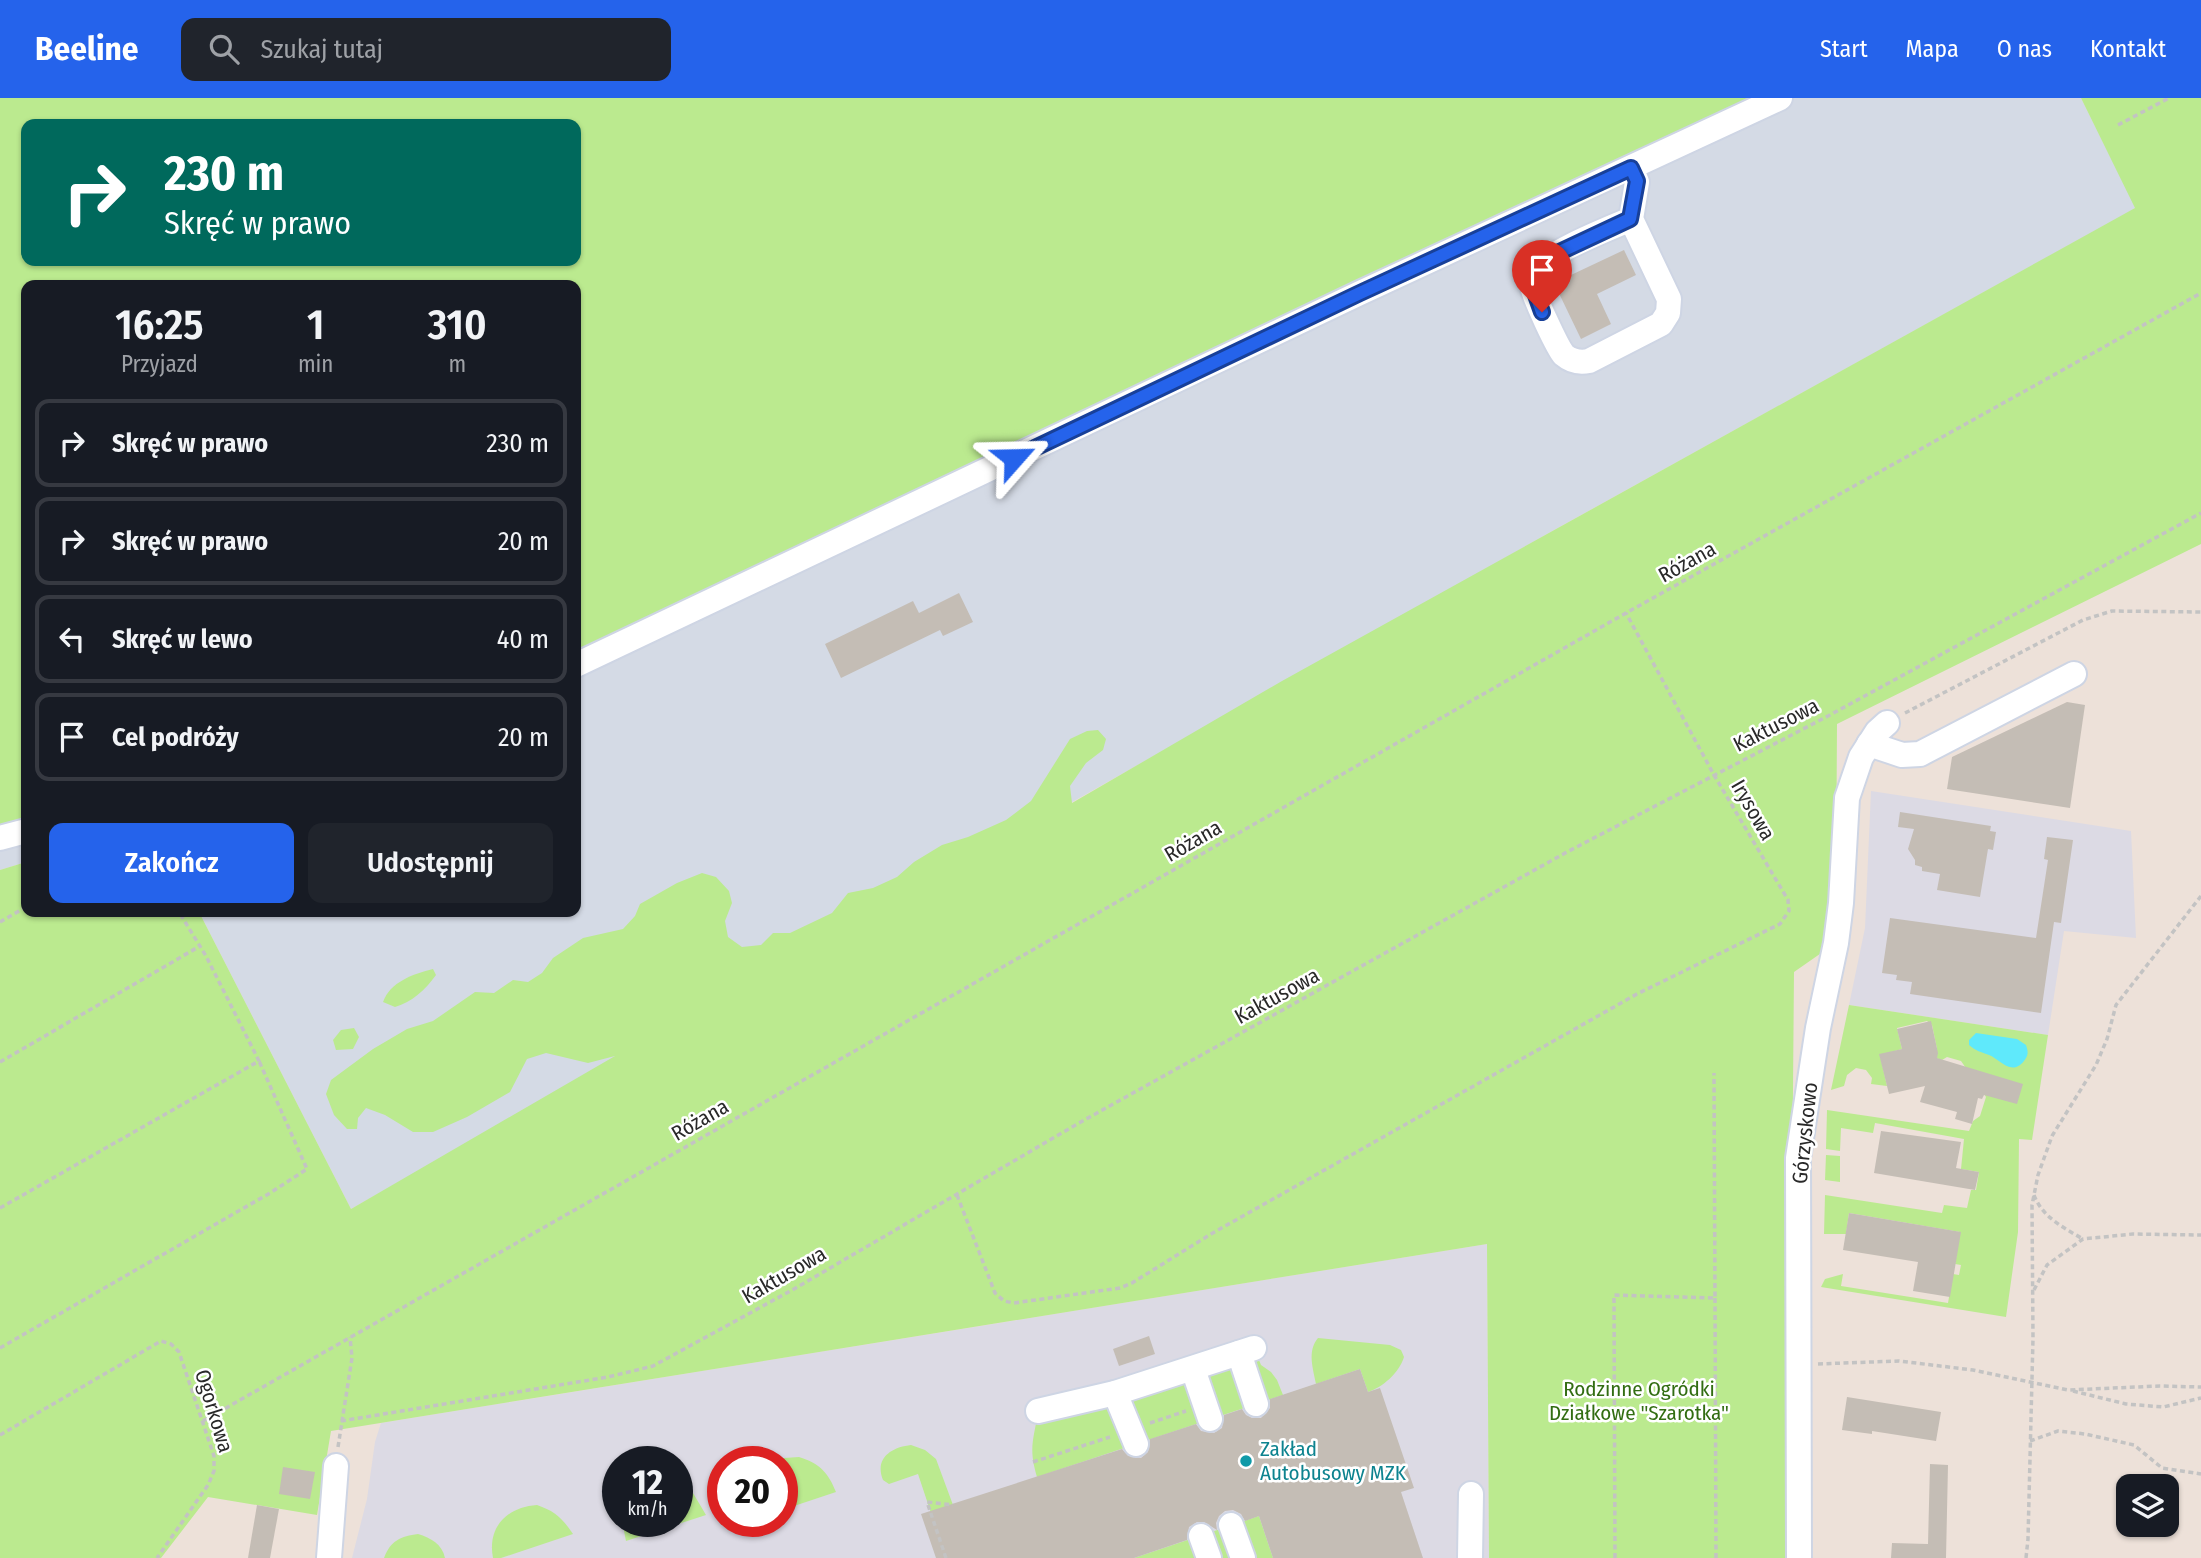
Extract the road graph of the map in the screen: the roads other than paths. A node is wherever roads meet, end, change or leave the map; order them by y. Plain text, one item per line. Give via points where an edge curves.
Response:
1 (1780, 98) edge
2 (1631, 168) junction
3 (1630, 219) junction
4 (581, 663) edge
5 (2074, 674) dead end
6 (1887, 723) road end
7 (1869, 744) junction
8 (21, 832) edge
9 (0, 838) edge
10 (1193, 1368) junction
11 (1115, 1393) junction
12 (1256, 1404) dead end
13 (1038, 1411) dead end
14 (1208, 1412) road end
15 (1134, 1437) road end
16 (336, 1466) dead end
17 (1471, 1494) dead end
18 (1231, 1525) dead end
19 (329, 1558) edge
20 (1243, 1558) edge
21 (1470, 1558) edge
22 (1799, 1558) edge

1 - 2 street
2 - 3 street via 1637,181
2 - 4 street
3 - 3 street via 1669,299 1668,313 1661,324 1581,363 1561,352 1533,291 1536,270 1547,258
5 - 7 street via 1920,754 1902,755
6 - 7 street, Górzyskowo
7 - 22 street, Górzyskowo via 1847,798 1836,943 1798,1158
8 - 9 street
10 - 11 street
10 - 12 street via 1246,1351
10 - 14 street
11 - 13 street
11 - 15 street
16 - 19 street
17 - 21 street
18 - 20 street

